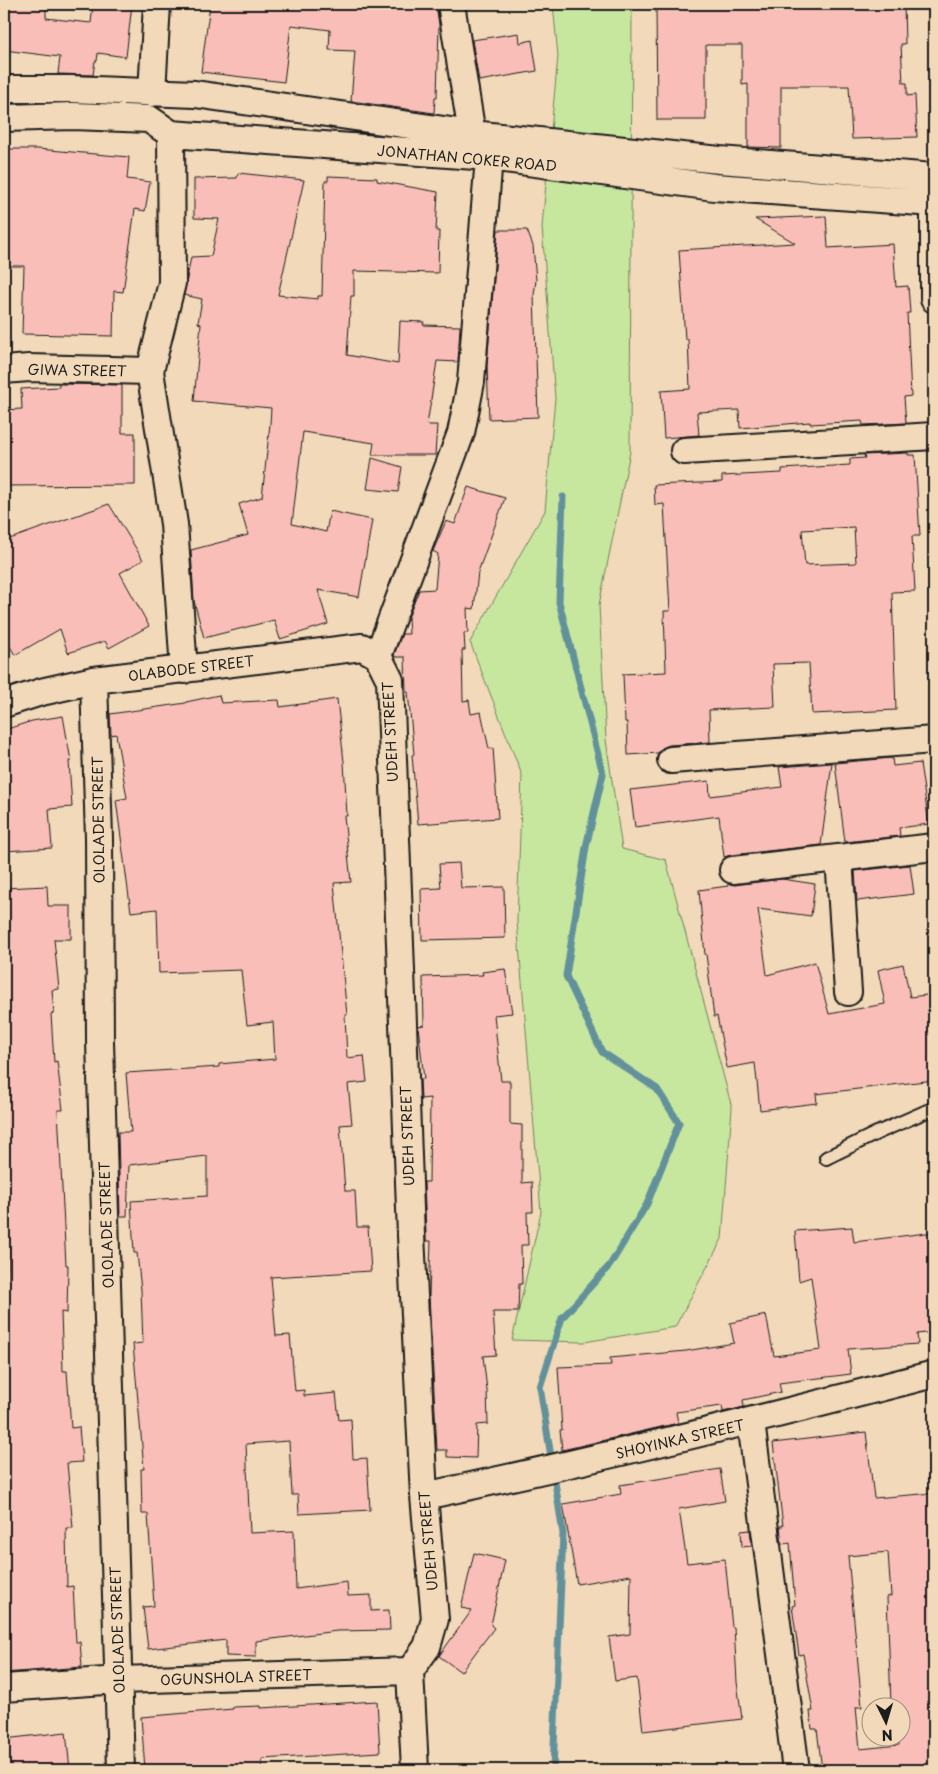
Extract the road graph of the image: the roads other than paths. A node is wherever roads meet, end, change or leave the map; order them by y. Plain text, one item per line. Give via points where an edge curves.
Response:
1 (157, 4) edge
2 (451, 4) edge
3 (4, 89) edge
4 (152, 93) junction
5 (4, 118) edge
6 (171, 134) junction
7 (472, 134) junction
8 (490, 157) junction
9 (934, 177) edge
10 (934, 203) edge
11 (934, 299) edge
12 (4, 370) edge
13 (150, 371) junction
14 (934, 436) edge
15 (684, 451) dead end
16 (378, 656) junction
17 (184, 670) junction
18 (94, 680) junction
19 (4, 704) edge
20 (934, 740) edge
21 (671, 760) dead end
22 (934, 848) edge
23 (839, 858) junction
24 (734, 870) dead end
25 (848, 992) dead end
26 (934, 1108) edge
27 (826, 1158) dead end
28 (934, 1374) edge
29 (751, 1422) junction
30 (424, 1496) junction
31 (410, 1671) junction
32 (119, 1680) junction
33 (4, 1688) edge
34 (121, 1770) edge
35 (415, 1770) edge
36 (796, 1770) edge

1 - 4 street
2 - 7 street
3 - 4 street, JONATHAN COKER ROAD
4 - 7 street, JONATHAN COKER ROAD via 195,94
5 - 6 street via 149,118
6 - 8 street, JONATHAN COKER ROAD
6 - 13 street via 172,283
7 - 9 street, JONATHAN COKER ROAD via 720,160
8 - 10 street, JONATHAN COKER ROAD via 714,187
8 - 16 street via 471,382 461,433
10 - 11 street
12 - 13 street, GIWA STREET
13 - 17 street via 174,524
14 - 15 street
16 - 17 street, OLABODE STREET via 362,647
16 - 30 street, UDEH STREET via 390,680 410,1235
17 - 18 street, OLABODE STREET
18 - 19 street, OLABODE STREET
18 - 32 street, OLOLADE STREET via 100,1041
20 - 21 street
22 - 23 street
23 - 24 street
23 - 25 street
26 - 27 lane
28 - 29 street, SHOYINKA STREET
29 - 30 street, SHOYINKA STREET
29 - 36 street
30 - 31 street, UDEH STREET via 435,1619 427,1647
31 - 32 street, OGUNSHOLA STREET
31 - 35 street
32 - 33 street, OGUNSHOLA STREET
32 - 34 street, OLOLADE STREET

